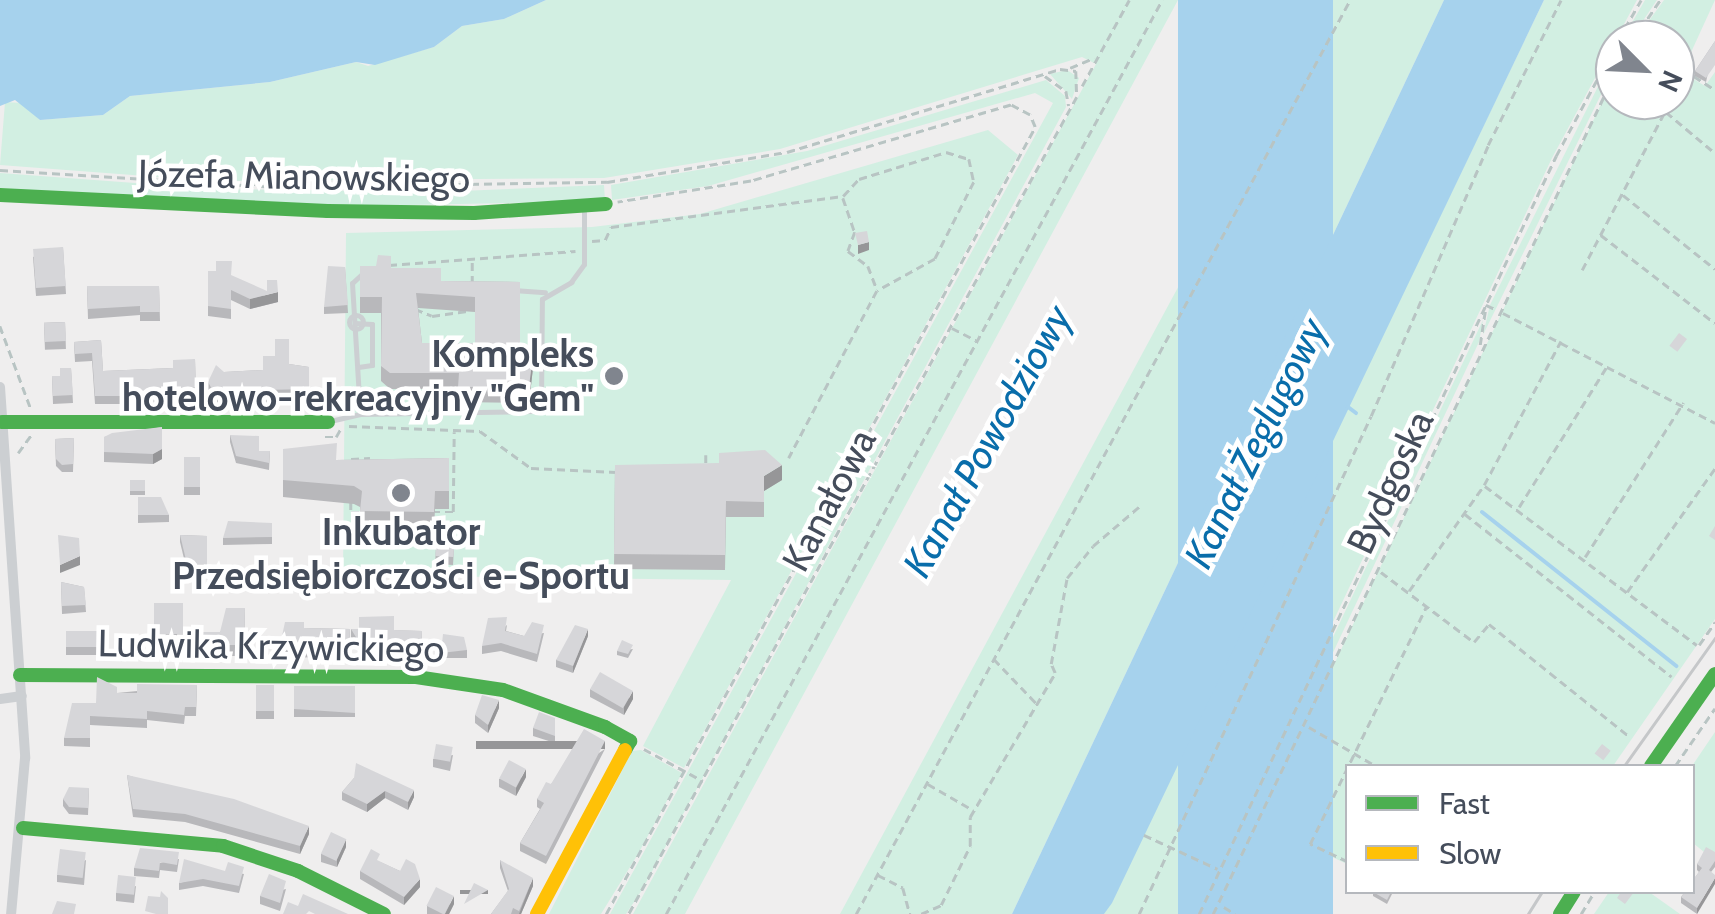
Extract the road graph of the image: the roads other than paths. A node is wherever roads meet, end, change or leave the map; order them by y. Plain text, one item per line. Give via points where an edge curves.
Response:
1 (0, 195) edge
2 (606, 204) road end
3 (584, 208) junction
4 (372, 272) edge
5 (498, 290) edge
6 (545, 292) junction
7 (354, 313) junction
8 (358, 323) junction
9 (356, 332) junction
10 (358, 366) junction
11 (0, 387) edge
12 (360, 414) junction
13 (2, 422) edge
14 (328, 422) joint
15 (2, 482) edge
16 (1715, 674) edge
17 (20, 675) junction
18 (1709, 695) edge
19 (22, 696) junction
20 (0, 700) edge
21 (1653, 764) edge
22 (23, 828) junction
23 (11, 914) edge
24 (384, 914) edge
25 (537, 914) edge

1 - 3 street, Józefa Mianowskiego via 174,208
2 - 3 street, Józefa Mianowskiego
3 - 6 lane via 586,246 571,282
4 - 7 lane via 355,276
5 - 6 lane
6 - 12 lane via 538,408 500,415
7 - 8 lane
7 - 9 lane
8 - 9 lane
8 - 10 lane via 372,324 372,364
9 - 10 lane
10 - 12 lane
11 - 13 street
12 - 14 lane
13 - 14 street
13 - 15 street
15 - 17 street
16 - 18 street
17 - 19 street
17 - 25 street, Ludwika Krzywickiego via 451,680 569,711 630,740
18 - 21 street
19 - 20 street
19 - 22 street
22 - 23 street
22 - 24 street via 223,846 298,871

